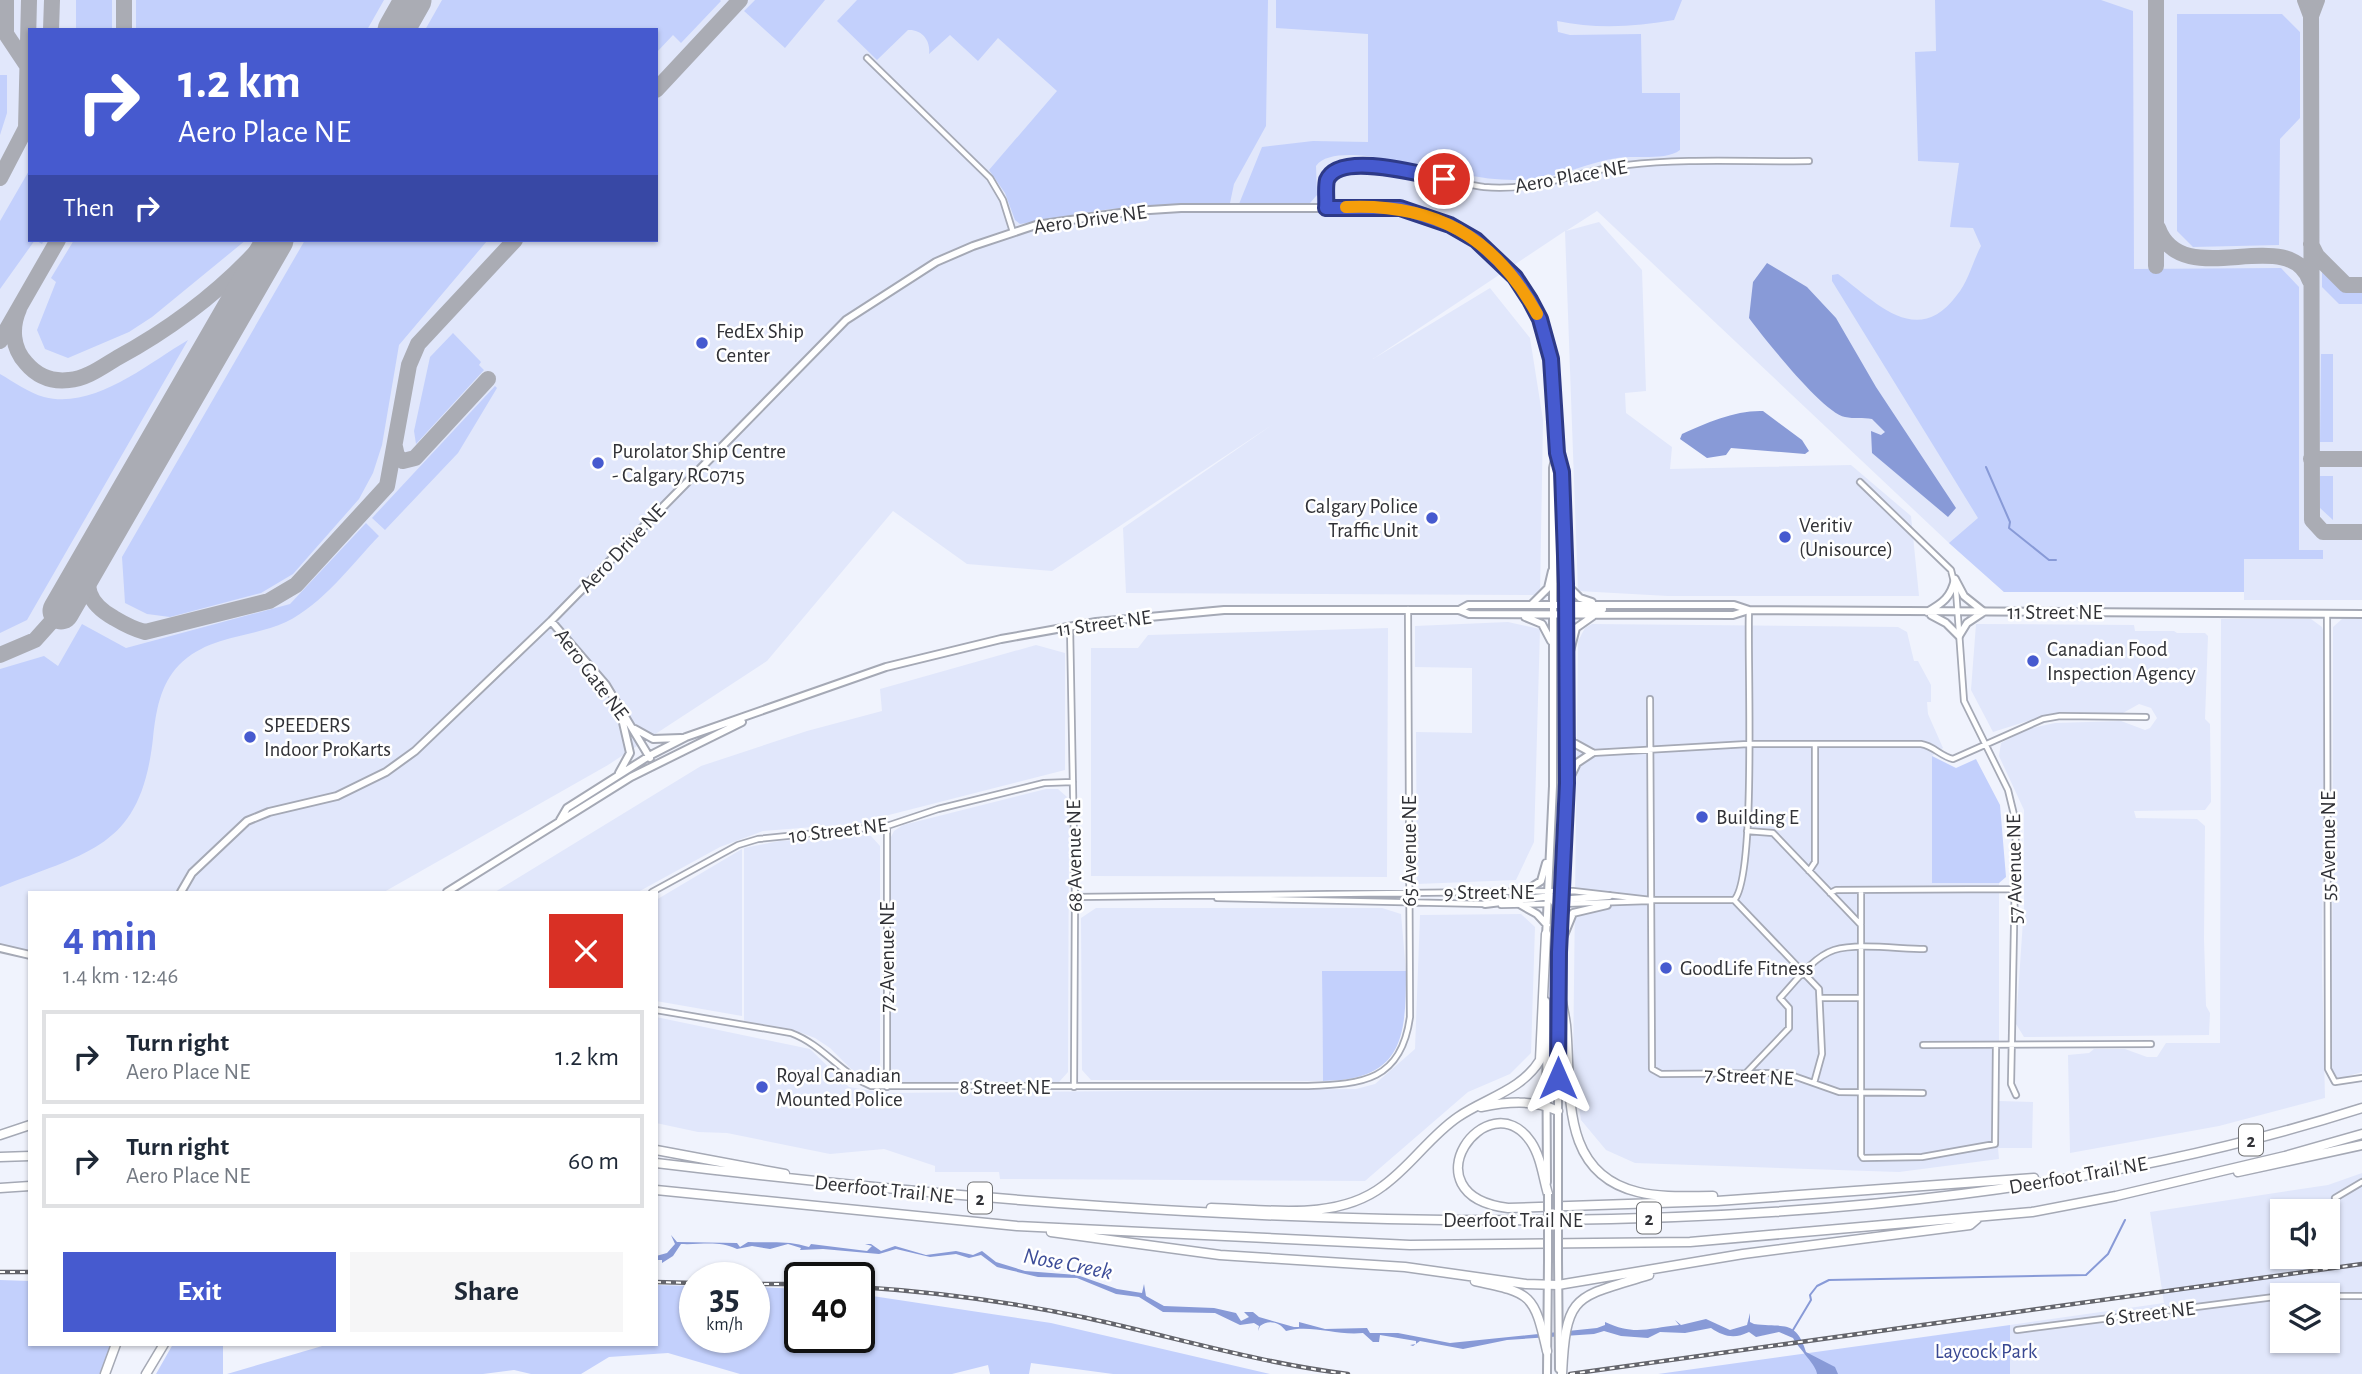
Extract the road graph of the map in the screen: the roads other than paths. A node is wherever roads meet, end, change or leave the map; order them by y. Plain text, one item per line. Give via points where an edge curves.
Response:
1 (867, 58) dead end
2 (1809, 161) dead end
3 (1326, 208) junction
4 (1013, 232) junction
5 (1557, 453) junction
6 (1860, 482) dead end
7 (1555, 557) junction
8 (1955, 579) junction
9 (1566, 584) junction
10 (1532, 604) junction
11 (1554, 605) junction
12 (1604, 605) junction
13 (1661, 605) junction
14 (1408, 609) junction
15 (1459, 610) junction
16 (1566, 610) junction
17 (1749, 610) junction
18 (1957, 612) junction
19 (1984, 612) junction
20 (1926, 613) junction
21 (1513, 614) junction
22 (2327, 614) junction
23 (2362, 614) edge
24 (1554, 615) junction
25 (1595, 615) junction
26 (551, 621) junction
27 (1070, 626) junction
28 (1959, 636) junction
29 (1553, 645) junction
30 (1566, 670) junction
31 (1650, 699) dead end
32 (615, 700) junction
33 (761, 712) junction
34 (2146, 718) dead end
35 (631, 725) junction
36 (1566, 729) junction
37 (686, 737) junction
38 (1748, 744) junction
39 (1815, 744) junction
40 (1985, 745) junction
41 (1651, 751) junction
42 (1592, 753) junction
43 (649, 756) junction
44 (653, 765) junction
45 (617, 776) junction
46 (1073, 782) junction
47 (1567, 783) junction
48 (1552, 806) junction
49 (560, 820) junction
50 (887, 826) junction
51 (1748, 831) junction
52 (1809, 871) junction
53 (2016, 889) junction
54 (1861, 890) junction
55 (182, 891) edge
56 (449, 891) edge
57 (654, 891) edge
58 (1562, 891) junction
59 (1524, 892) junction
60 (1409, 893) junction
61 (1830, 893) junction
62 (1199, 896) junction
63 (1609, 896) junction
64 (1075, 897) junction
65 (1553, 900) junction
66 (1651, 900) junction
67 (1734, 901) junction
68 (1409, 904) junction
69 (1485, 904) junction
70 (1521, 905) junction
71 (1607, 905) junction
72 (1861, 925) junction
73 (1546, 930) junction
74 (0, 948) edge
75 (1861, 948) junction
76 (1924, 949) dead end
77 (1559, 952) junction
78 (28, 955) edge
79 (1804, 972) junction
80 (1558, 983) junction
81 (1821, 998) junction
82 (1861, 998) junction
83 (658, 1010) edge
84 (2011, 1044) junction
85 (2151, 1044) dead end
86 (1923, 1045) dead end
87 (1996, 1045) junction
88 (1746, 1073) junction
89 (1558, 1078) junction
90 (2362, 1078) edge
91 (1372, 1079) joint
92 (1814, 1083) junction
93 (887, 1087) junction
94 (1074, 1087) junction
95 (1861, 1093) junction
96 (1923, 1093) dead end
97 (2016, 1095) dead end
98 (1547, 1105) junction
99 (1474, 1108) junction
100 (2362, 1108) edge
101 (1558, 1111) junction
102 (28, 1126) edge
103 (2362, 1133) edge
104 (0, 1135) edge
105 (2362, 1145) edge
106 (658, 1150) edge
107 (28, 1156) edge
108 (0, 1157) edge
109 (658, 1163) edge
110 (2138, 1165) junction
111 (804, 1180) junction
112 (2362, 1182) edge
113 (28, 1186) edge
114 (2152, 1187) junction
115 (0, 1188) edge
116 (658, 1191) edge
117 (1548, 1194) junction
118 (1800, 1196) junction
119 (2335, 1198) dead end
120 (1156, 1210) junction
121 (1979, 1218) junction
122 (1017, 1226) junction
123 (1679, 1266) junction
124 (1442, 1271) junction
125 (1548, 1285) junction
126 (1558, 1285) junction
127 (2340, 1296) edge
128 (2362, 1296) edge
129 (2270, 1298) edge
130 (2017, 1330) dead end
131 (115, 1346) edge
132 (163, 1346) edge
133 (1547, 1355) junction
134 (1561, 1373) edge
135 (105, 1374) edge
136 (146, 1374) edge
137 (1547, 1374) edge

1 - 4 street via 990,178
2 - 3 street, Aero Place NE via 1627,165 1549,184 1512,187 1346,166 1326,182
3 - 4 street, Aero Drive NE via 1135,211 1061,220
3 - 5 street, Aero Drive NE via 1400,208 1450,225 1495,256 1515,277 1540,319 1551,359
4 - 26 street, Aero Drive NE via 936,262 846,320
5 - 7 street via 1553,468
5 - 9 street via 1562,472
6 - 8 street
7 - 10 street via 1548,588
7 - 11 street
8 - 18 street, 57 Avenue NE
8 - 19 street via 1964,596
8 - 20 street via 1945,600
9 - 12 street via 1580,598
9 - 16 street
10 - 11 street, 11 Street NE
10 - 15 street, 11 Street NE via 1468,605
11 - 16 street, 11 Street NE
11 - 24 street
12 - 13 street, 11 Street NE
12 - 16 street, 11 Street NE
13 - 16 street
13 - 17 street, 11 Street NE via 1734,605
14 - 15 street, 11 Street NE
14 - 27 street, 11 Street NE via 1224,610
14 - 60 street, 65 Avenue NE
15 - 21 street, 11 Street NE
16 - 24 street
16 - 25 street, 11 Street NE
16 - 30 street
17 - 20 street, 11 Street NE
17 - 25 street, 11 Street NE via 1733,615
17 - 38 street
18 - 19 street, 11 Street NE
18 - 20 street, 11 Street NE
18 - 28 street, 57 Avenue NE
19 - 22 street, 11 Street NE
19 - 28 street via 1967,623
20 - 28 street via 1946,622
21 - 24 street, 11 Street NE
21 - 29 street via 1542,624
22 - 23 street, 11 Street NE
22 - 90 street, 55 Avenue NE via 2330,1078 2334,1082
24 - 29 street
25 - 30 street via 1583,620 1574,632
26 - 32 street, Aero Gate NE
26 - 55 street, Aero Drive NE via 415,751 386,772 337,796 247,821 192,873
27 - 33 street, 11 Street NE via 886,667
27 - 46 street, 68 Avenue NE
28 - 40 street, 57 Avenue NE via 1961,688
29 - 48 street
30 - 36 street
31 - 41 street
32 - 35 street, Aero Gate NE
32 - 45 street via 631,753
33 - 37 street, 11 Street NE
33 - 44 street, 11 Street NE
34 - 40 street via 2060,716
35 - 37 street via 653,739
35 - 43 street, Aero Gate NE
36 - 42 street via 1572,742
36 - 47 street
37 - 43 street, 11 Street NE
38 - 39 street
38 - 41 street
38 - 51 street
39 - 40 street via 1921,744 1954,759
39 - 52 street via 1815,862
40 - 53 street, 57 Avenue NE via 2013,804
41 - 42 street
41 - 66 street
42 - 47 street via 1577,763
43 - 44 street, Aero Gate NE
43 - 45 street, 11 Street NE
44 - 49 street, 11 Street NE
45 - 49 street, 11 Street NE via 567,808
46 - 50 street, 10 Street NE via 1044,783
46 - 64 street, 68 Avenue NE
47 - 58 street
48 - 59 street via 1544,874 1536,886
48 - 65 street
49 - 56 street, 11 Street NE
50 - 57 street, 10 Street NE via 748,842
50 - 93 street, 72 Avenue NE
51 - 52 street via 1773,833
51 - 67 street via 1742,883
52 - 61 street
53 - 54 street
53 - 84 street, 57 Avenue NE
54 - 61 street
54 - 72 street
58 - 63 street, 9 Street NE
58 - 65 street
58 - 65 street, 9 Street NE
59 - 60 street, 9 Street NE
59 - 65 street, 9 Street NE
60 - 62 street, 9 Street NE
60 - 68 street, 65 Avenue NE
61 - 72 street
62 - 64 street, 9 Street NE
62 - 68 street, 9 Street NE
63 - 65 street
63 - 66 street, 9 Street NE
64 - 94 street, 68 Avenue NE
65 - 69 street
65 - 70 street, 9 Street NE
65 - 71 street, 9 Street NE
65 - 73 street
65 - 77 street
65 - 89 street
66 - 67 street, 9 Street NE
66 - 71 street, 9 Street NE
66 - 88 street, 7 Street NE via 1651,1069 1657,1073
67 - 79 street
68 - 69 street, 9 Street NE
68 - 91 street, 65 Avenue NE via 1408,1031 1402,1051
69 - 70 street, 9 Street NE
70 - 73 street via 1538,914
71 - 77 street via 1573,913
72 - 75 street
73 - 98 street
73 - 99 highway via 1540,1060 1515,1087
74 - 78 street
75 - 76 street
75 - 79 street via 1833,951
75 - 82 street
77 - 80 street
79 - 81 street
79 - 88 street via 1780,998 1789,1008 1789,1028
80 - 89 street
80 - 118 highway via 1574,1126 1596,1169 1621,1187 1651,1195
81 - 82 street
81 - 92 street via 1822,1054
82 - 95 street
83 - 93 street, 8 Street NE via 791,1033 810,1040 862,1082
84 - 85 street
84 - 87 street
84 - 97 street, 57 Avenue NE via 2011,1084
86 - 87 street
87 - 95 street via 1992,1147 1922,1157 1863,1158
88 - 92 street, 7 Street NE via 1792,1074
89 - 101 street
91 - 94 street, 8 Street NE via 1308,1086
92 - 95 street, 7 Street NE via 1839,1092
93 - 94 street, 8 Street NE
95 - 96 street, 7 Street NE
98 - 99 highway via 1504,1102
98 - 101 highway
98 - 117 street
99 - 120 highway via 1448,1124 1384,1186 1356,1202 1318,1210
100 - 110 highway, Deerfoot Trail NE / 2 via 2262,1138
101 - 126 street, bridge
102 - 104 highway
103 - 114 highway, Deerfoot Trail NE / 2
105 - 114 highway via 2287,1164
106 - 111 highway
107 - 108 highway
109 - 111 highway, Deerfoot Trail NE / 2
110 - 118 highway
110 - 120 highway, Deerfoot Trail NE / 2 via 1980,1192 1741,1214 1466,1221 1337,1220
111 - 120 highway, Deerfoot Trail NE / 2
112 - 119 street
113 - 115 highway
114 - 121 highway, Deerfoot Trail NE / 2
116 - 122 highway, Deerfoot Trail NE / 2
117 - 118 highway via 1536,1151 1518,1130 1487,1126 1465,1143 1458,1165 1464,1186 1478,1200 1502,1207
117 - 125 street, bridge
121 - 122 highway, Deerfoot Trail NE / 2 via 1730,1240 1410,1245
121 - 123 highway via 1970,1225
122 - 124 highway via 1220,1255
123 - 126 highway
123 - 134 highway via 1589,1293 1578,1301 1564,1330
124 - 125 highway
124 - 133 highway via 1514,1289 1527,1297 1538,1313
125 - 126 highway
125 - 133 street
126 - 134 street
127 - 128 street
129 - 130 street, 6 Street NE
131 - 135 highway
132 - 136 highway
133 - 137 street

